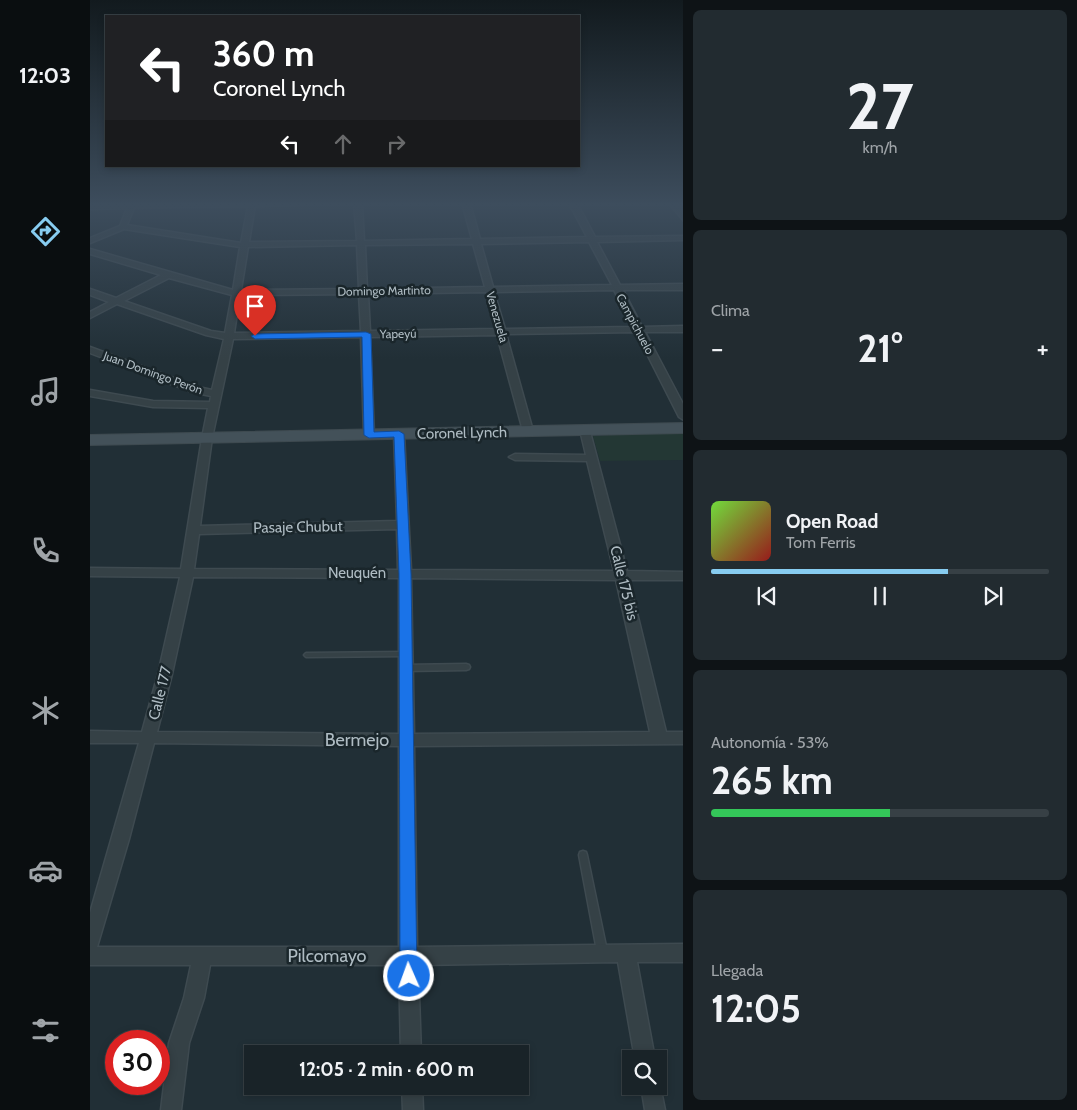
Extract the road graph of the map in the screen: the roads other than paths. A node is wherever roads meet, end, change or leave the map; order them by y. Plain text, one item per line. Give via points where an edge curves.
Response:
1 (103, 255) edge
2 (241, 255) edge
3 (360, 255) edge
4 (479, 255) edge
5 (599, 255) edge
6 (168, 274) junction
7 (683, 287) edge
8 (616, 288) junction
9 (489, 290) junction
10 (90, 292) edge
11 (362, 292) junction
12 (235, 293) junction
13 (117, 301) junction
14 (90, 315) edge
15 (683, 329) edge
16 (638, 330) junction
17 (502, 332) junction
18 (366, 334) junction
19 (228, 336) junction
20 (92, 352) edge
21 (90, 393) edge
22 (217, 394) junction
23 (213, 405) junction
24 (683, 417) edge
25 (683, 428) edge
26 (584, 430) junction
27 (528, 431) junction
28 (399, 434) junction
29 (369, 435) junction
30 (207, 438) junction
31 (90, 440) edge
32 (515, 457) dead end
33 (592, 458) junction
34 (402, 525) junction
35 (193, 530) junction
36 (90, 572) edge
37 (186, 574) junction
38 (405, 574) junction
39 (622, 576) junction
40 (683, 576) edge
41 (308, 655) dead end
42 (405, 661) junction
43 (466, 667) dead end
44 (90, 737) edge
45 (659, 738) junction
46 (683, 738) edge
47 (148, 739) junction
48 (406, 740) junction
49 (584, 855) dead end
50 (90, 943) edge
51 (683, 953) edge
52 (626, 954) junction
53 (602, 955) junction
54 (90, 956) edge
55 (202, 956) junction
56 (408, 956) junction
57 (411, 1045) edge
58 (643, 1050) edge
59 (412, 1095) edge
60 (652, 1095) edge
61 (171, 1110) edge
62 (413, 1110) edge
63 (655, 1110) edge

1 - 6 street, Domingo Martinto
2 - 12 street, Calle 177
3 - 11 street
4 - 9 street, Venezuela
5 - 8 street, Campichuelo
6 - 12 street, Domingo Martinto
6 - 13 street
7 - 8 street, Domingo Martinto
8 - 9 street, Domingo Martinto
8 - 16 street, Campichuelo
9 - 11 street, Domingo Martinto
9 - 17 street, Venezuela
10 - 13 street, Yapeyú
11 - 12 street, Domingo Martinto
11 - 18 street
12 - 19 street, Calle 177
13 - 14 street
13 - 19 street, Yapeyú via 209,333
15 - 16 street, Yapeyú
16 - 17 street, Yapeyú
16 - 24 street, Campichuelo
17 - 18 street, Yapeyú
17 - 27 street, Venezuela
18 - 19 street, Yapeyú
18 - 29 street
19 - 22 street, Calle 177
20 - 22 street, Juan Domingo Perón via 196,390
21 - 23 street via 153,404
22 - 23 street, Calle 177
23 - 30 street, Calle 177
25 - 26 main road, Coronel Lynch
26 - 27 main road, Coronel Lynch
26 - 33 street, Calle 175 bis
27 - 28 main road, Coronel Lynch
28 - 29 main road, Coronel Lynch
28 - 34 street
29 - 30 main road, Coronel Lynch
30 - 31 main road, Coronel Lynch
30 - 35 street, Calle 177
32 - 33 street
33 - 39 street, Calle 175 bis
34 - 35 street, Pasaje Chubut
34 - 38 street
35 - 37 street, Calle 177
36 - 37 street, Neuquén
37 - 38 street, Neuquén
37 - 47 street, Calle 177
38 - 39 street, Neuquén
38 - 42 street
39 - 40 street, Neuquén
39 - 45 street, Calle 175 bis
41 - 42 lane
42 - 43 lane
42 - 48 street
44 - 47 street, Bermejo
45 - 46 street, Bermejo
45 - 48 street, Bermejo
47 - 48 street, Bermejo
47 - 50 street, Calle 177
48 - 56 street
49 - 53 lane
51 - 52 street, Pilcomayo
52 - 53 street, Pilcomayo
52 - 58 street
53 - 56 street, Pilcomayo
54 - 55 street, Pilcomayo
55 - 56 street, Pilcomayo
55 - 61 street via 194,998 179,1043
56 - 57 street
59 - 62 street
60 - 63 street

